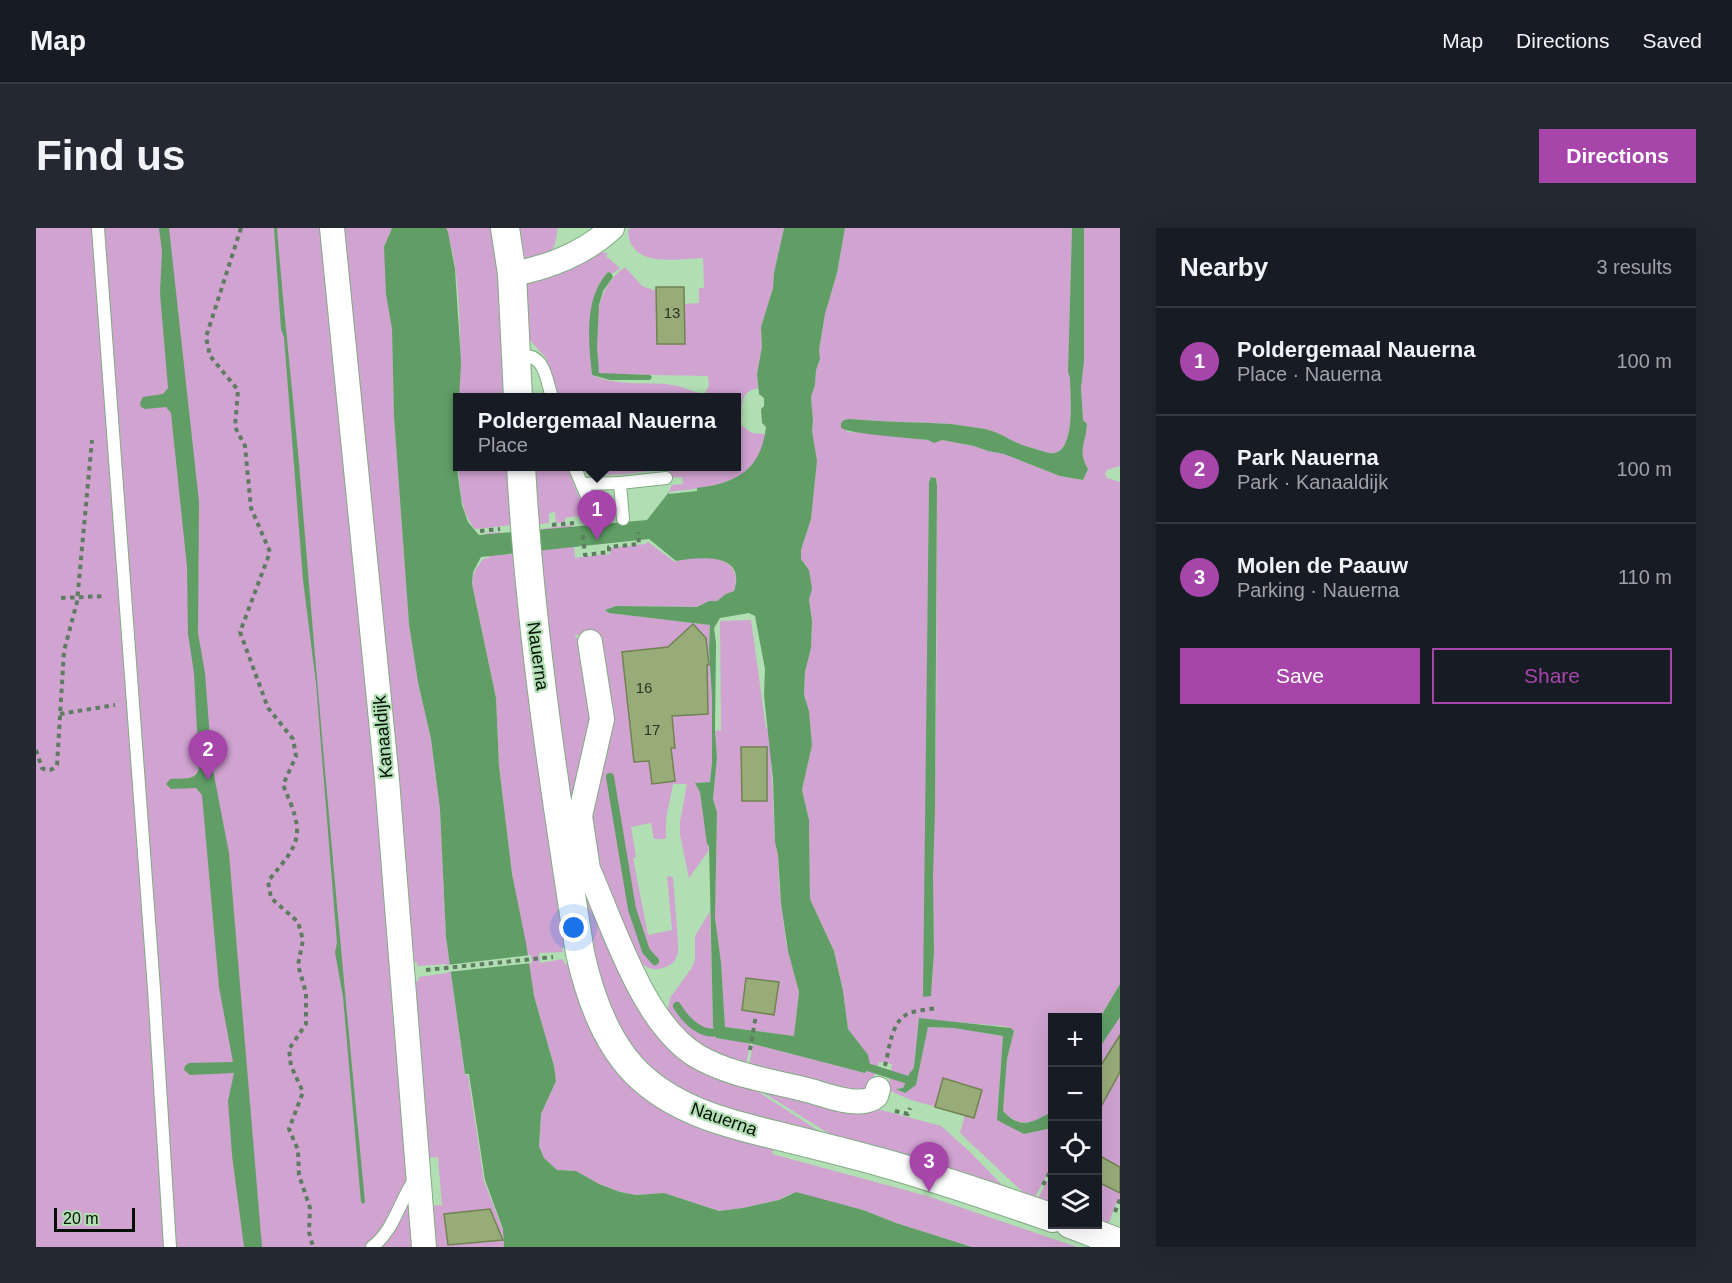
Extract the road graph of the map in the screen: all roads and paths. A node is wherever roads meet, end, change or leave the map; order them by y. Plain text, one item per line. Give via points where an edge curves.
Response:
1 (98, 228) edge
2 (241, 228) edge
3 (332, 228) edge
4 (505, 228) edge
5 (612, 228) edge
6 (512, 274) junction
7 (516, 355) junction
8 (518, 393) edge
9 (550, 393) edge
10 (92, 434) dead end
11 (521, 471) edge
12 (576, 471) edge
13 (666, 478) dead end
14 (620, 483) junction
15 (582, 484) junction
16 (623, 519) dead end
17 (594, 521) dead end
18 (565, 524) dead end
19 (554, 525) dead end
20 (501, 529) dead end
21 (480, 531) dead end
22 (583, 533) dead end
23 (639, 544) dead end
24 (109, 595) dead end
25 (61, 598) dead end
26 (78, 598) junction
27 (590, 642) dead end
28 (117, 705) dead end
29 (60, 714) junction
30 (36, 750) edge
31 (573, 843) junction
32 (562, 956) dead end
33 (419, 971) dead end
34 (938, 1008) dead end
35 (756, 1015) dead end
36 (751, 1043) dead end
37 (878, 1089) joint
38 (419, 1172) junction
39 (1048, 1216) edge
40 (1083, 1229) edge
41 (1120, 1243) edge
42 (170, 1247) edge
43 (313, 1247) edge
44 (372, 1247) edge
45 (424, 1247) edge

1 - 42 lane
2 - 43 path via 206,338 210,356 238,390 235,427 245,446 250,508 270,552 240,632 268,708 293,739 296,756 283,785 298,829 292,853 268,881 271,898 298,922 303,940 298,965 306,993 306,1024 289,1049 291,1066 303,1092 289,1129 298,1149
3 - 38 street, Kanaaldijk via 387,780
4 - 6 street
5 - 6 street via 579,252
6 - 7 street
7 - 8 street
7 - 9 lane via 529,354 537,359
10 - 26 path
11 - 31 street, Nauerna via 530,597
12 - 15 lane
13 - 14 lane
14 - 15 lane
14 - 16 lane
15 - 17 lane
18 - 19 path
20 - 21 path
22 - 23 path via 585,555 609,552 609,547
24 - 26 path
25 - 26 path
26 - 29 path via 64,651
27 - 31 street, Nauerna via 602,719
28 - 29 path
29 - 30 path via 54,769 42,768
31 - 37 street, Nauerna via 626,956 663,1025 680,1044 704,1060 734,1072 843,1100 866,1102 876,1096
31 - 39 street, Nauerna via 580,953 592,996 620,1053 658,1091 728,1123 915,1172
32 - 33 path
34 - 37 path via 912,1012 898,1021
35 - 36 path
38 - 44 lane via 385,1234
38 - 45 street, Kanaaldijk
40 - 41 street

